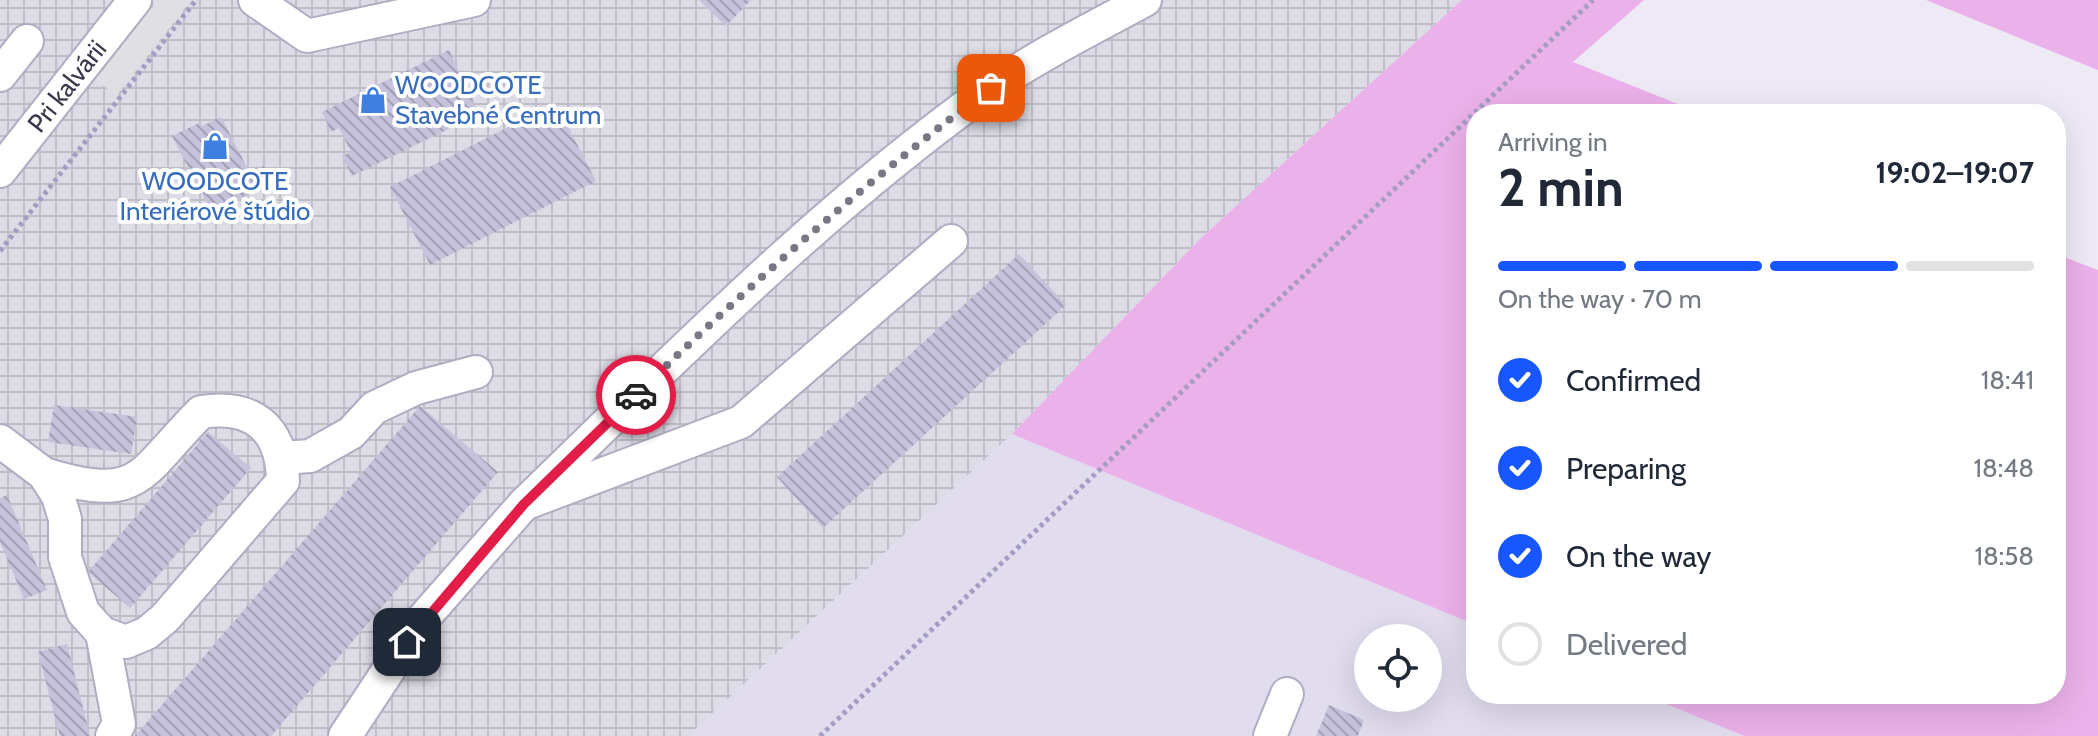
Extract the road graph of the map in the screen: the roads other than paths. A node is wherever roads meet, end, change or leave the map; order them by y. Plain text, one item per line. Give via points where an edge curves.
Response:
1 (135, 0) edge
2 (255, 0) edge
3 (474, 0) edge
4 (1145, 0) edge
5 (27, 41) dead end
6 (0, 75) edge
7 (0, 171) edge
8 (951, 241) dead end
9 (476, 372) dead end
10 (0, 441) edge
11 (282, 458) junction
12 (44, 474) junction
13 (524, 504) junction
14 (102, 633) junction
15 (1287, 694) dead end
16 (112, 736) edge
17 (345, 736) edge
18 (1270, 736) edge

1 - 7 street, Pri kalvárii
2 - 3 street via 307,36
4 - 13 street via 991,88 886,167 700,333
5 - 6 street
8 - 13 street via 741,422
9 - 11 street via 416,388 374,408 351,433 310,456
10 - 12 street
11 - 12 street via 271,432 249,415 224,409 201,412 153,467 129,485 80,485
11 - 14 street via 283,481 165,618 126,642
12 - 14 street via 65,519 65,557 83,612
13 - 17 street via 421,621
14 - 16 street via 119,724
15 - 18 street

